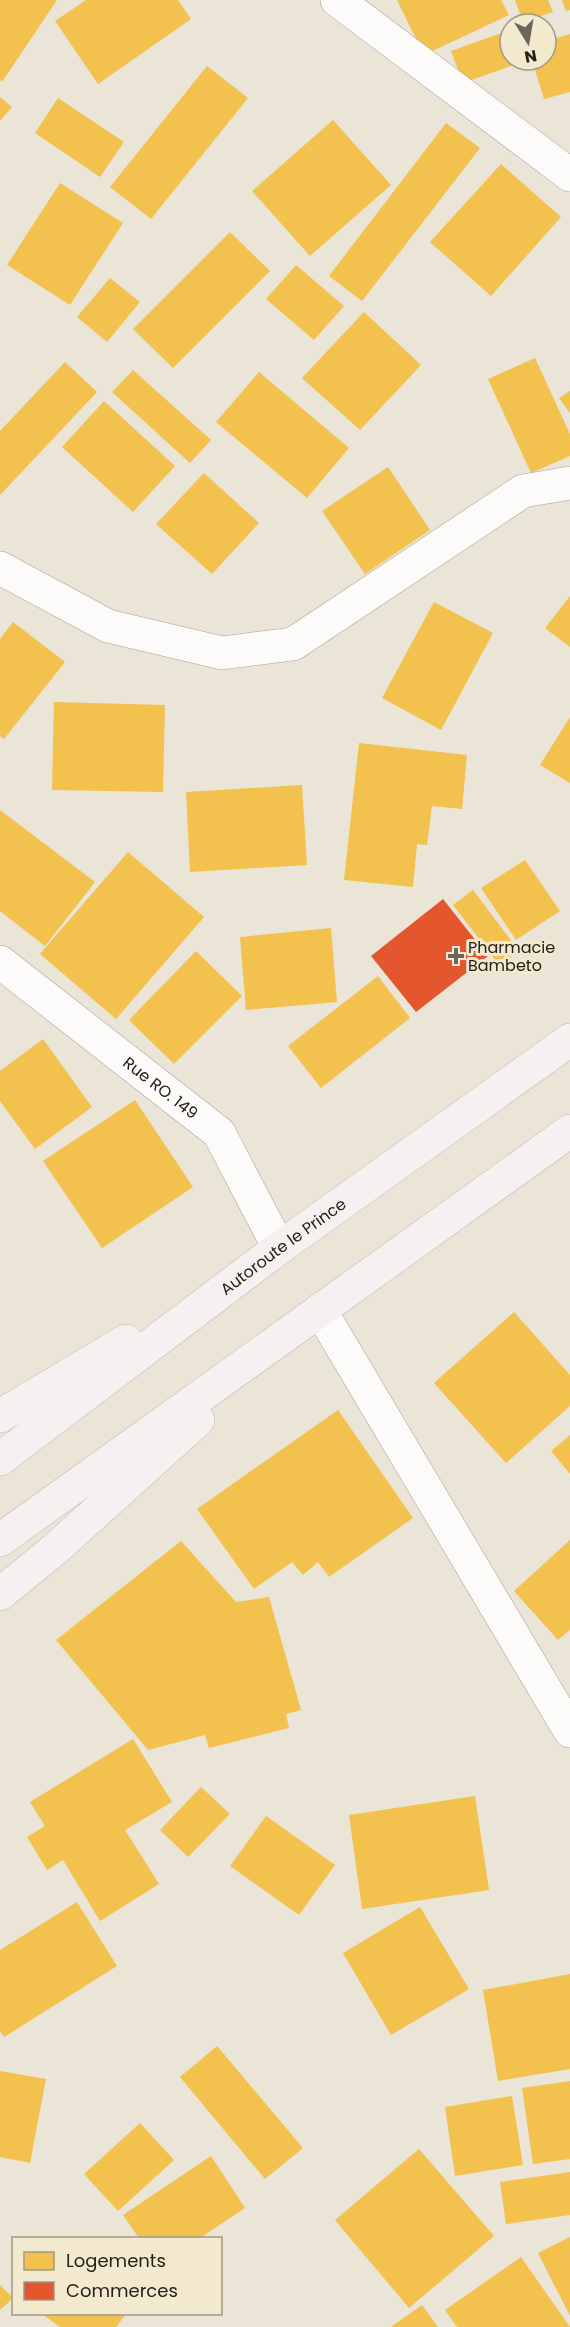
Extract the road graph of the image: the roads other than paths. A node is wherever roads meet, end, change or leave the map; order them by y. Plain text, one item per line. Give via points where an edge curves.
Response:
1 (337, 0) edge
2 (570, 175) edge
3 (570, 483) edge
4 (0, 568) edge
5 (0, 962) edge
6 (570, 1040) edge
7 (570, 1131) edge
8 (279, 1248) junction
9 (320, 1310) junction
10 (0, 1416) edge
11 (0, 1459) edge
12 (0, 1540) edge
13 (0, 1594) edge
14 (570, 1731) edge

1 - 2 street
3 - 4 street via 523,491 293,644 222,653 108,626
5 - 8 street, Rue RO. 149 via 219,1133
6 - 8 main road, Autoroute le Prince
7 - 9 main road
8 - 10 main road
8 - 11 main road, Autoroute le Prince
9 - 12 main road
9 - 13 main road via 54,1551
9 - 14 street

